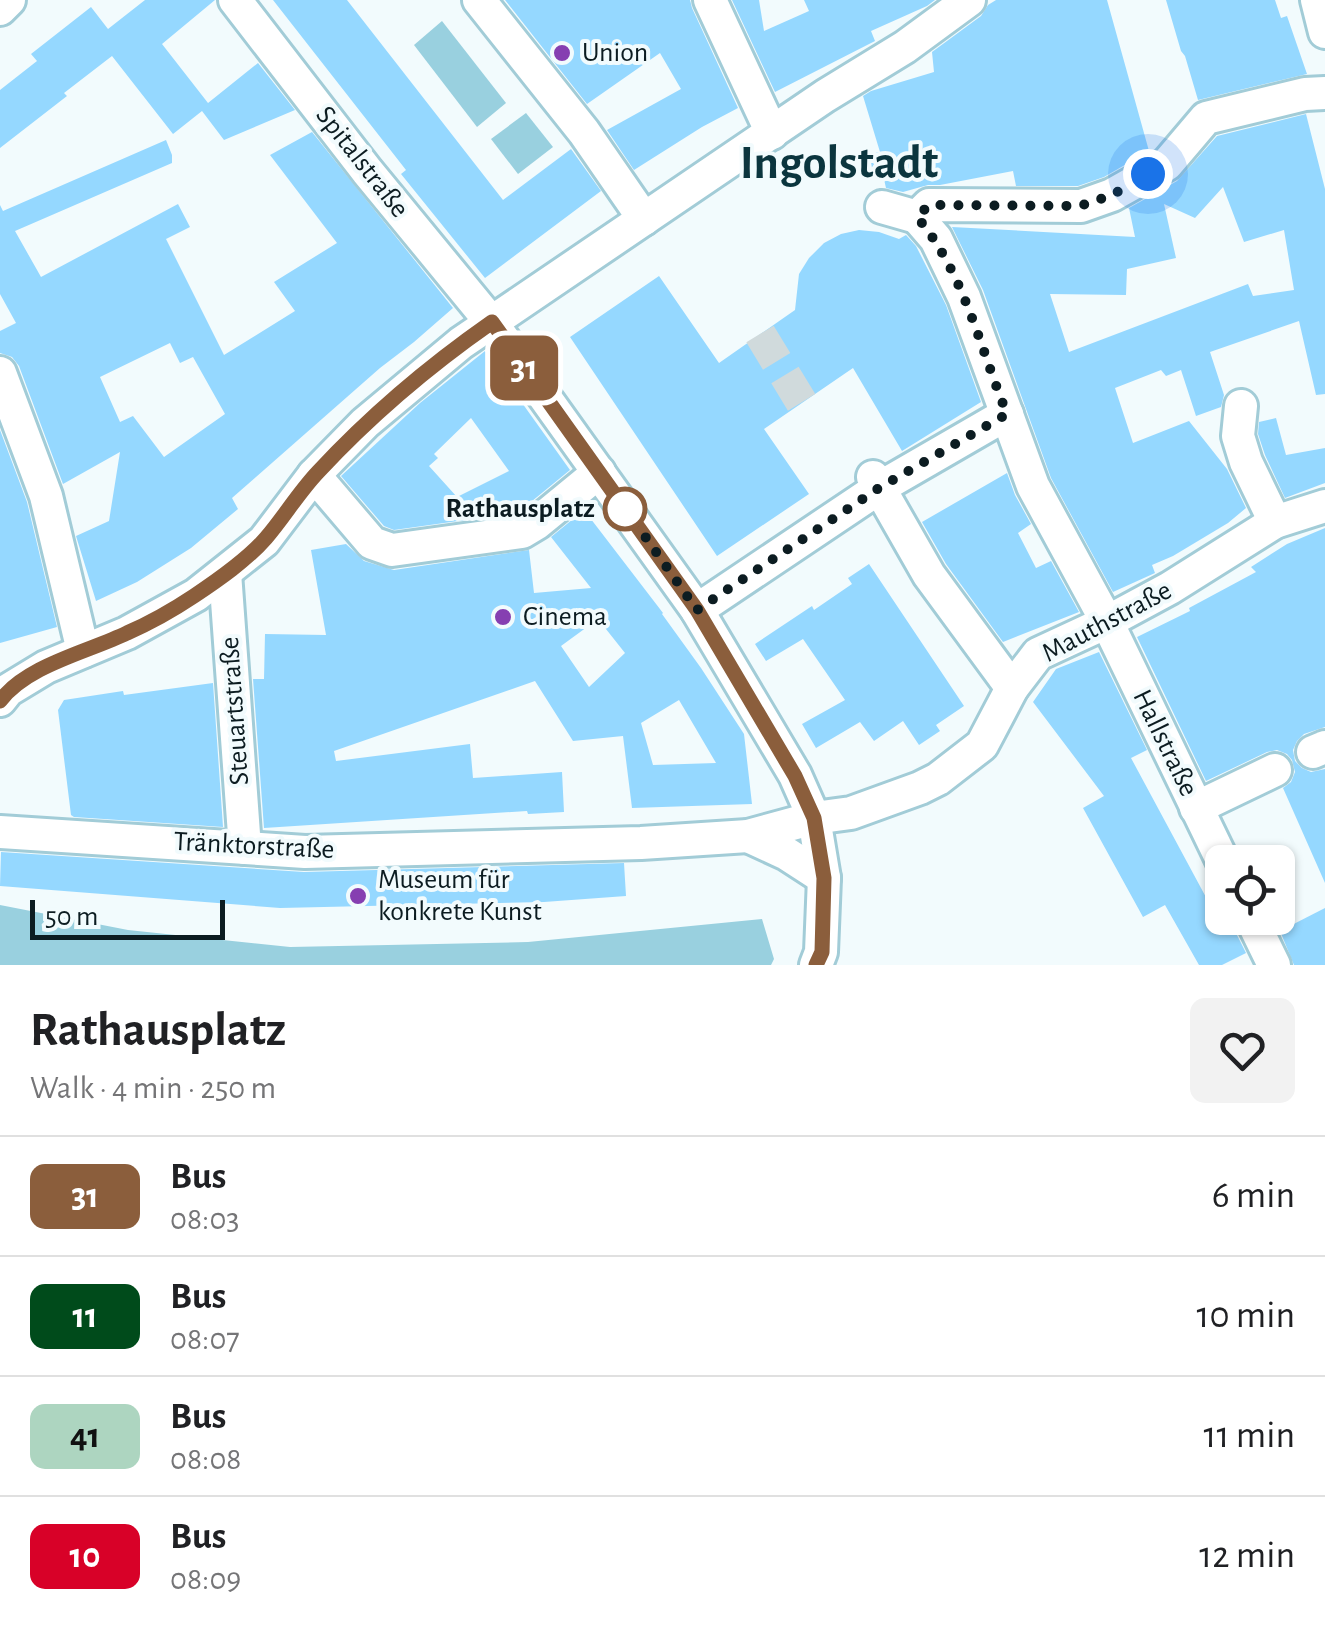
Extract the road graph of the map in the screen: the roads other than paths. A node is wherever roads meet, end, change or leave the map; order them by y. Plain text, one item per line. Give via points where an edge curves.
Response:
1 (9, 0) edge
2 (235, 0) edge
3 (479, 0) edge
4 (710, 0) edge
5 (969, 0) edge
6 (1317, 0) edge
7 (0, 8) edge
8 (1325, 32) edge
9 (1325, 93) edge
10 (772, 133) junction
11 (882, 207) dead end
12 (917, 217) junction
13 (644, 219) junction
14 (492, 322) junction
15 (0, 372) edge
16 (1241, 406) dead end
17 (1006, 410) junction
18 (599, 472) junction
19 (314, 476) junction
20 (879, 488) junction
21 (1325, 506) edge
22 (1275, 522) junction
23 (225, 573) junction
24 (697, 610) junction
25 (1111, 620) junction
26 (83, 651) junction
27 (1012, 688) junction
28 (3, 689) edge
29 (1276, 770) dead end
30 (1196, 808) junction
31 (814, 818) junction
32 (0, 832) edge
33 (748, 836) junction
34 (1215, 845) edge
35 (244, 848) junction
36 (824, 878) junction
37 (1259, 935) edge
38 (816, 965) edge
39 (1274, 965) edge

1 - 7 street
2 - 14 street, Spitalstraße
3 - 13 street
4 - 10 street
5 - 10 street
6 - 8 street
9 - 12 street via 1206,118 1167,164 1080,206 929,205
10 - 13 street
11 - 12 street
12 - 17 street, Hallstraße via 936,239 964,297
13 - 14 street
14 - 18 street, Spitalstraße
14 - 19 street via 365,423
15 - 26 street via 46,496
16 - 22 street via 1238,436
17 - 20 street
17 - 25 street, Hallstraße via 1033,486
18 - 19 street via 522,532 392,550 372,543
18 - 24 street, Spitalstraße
19 - 23 street via 264,541
20 - 24 street
20 - 27 street via 938,588
21 - 22 street, Mauthstraße
22 - 25 street, Mauthstraße
23 - 26 street via 164,615
23 - 35 street, Steuartstraße
24 - 31 street, Spitalstraße
25 - 27 street, Mauthstraße via 1038,654
25 - 30 street, Hallstraße
26 - 28 street
27 - 31 street, Mauthstraße via 982,745 938,779 872,807
29 - 30 street
30 - 34 street, Hallstraße
31 - 33 street, Tränktorstraße
31 - 36 street, Spitalstraße
32 - 35 street, Tränktorstraße
33 - 35 street, Tränktorstraße via 305,852
33 - 36 street, Tränktorstraße
36 - 38 street, Spitalstraße
37 - 39 street

